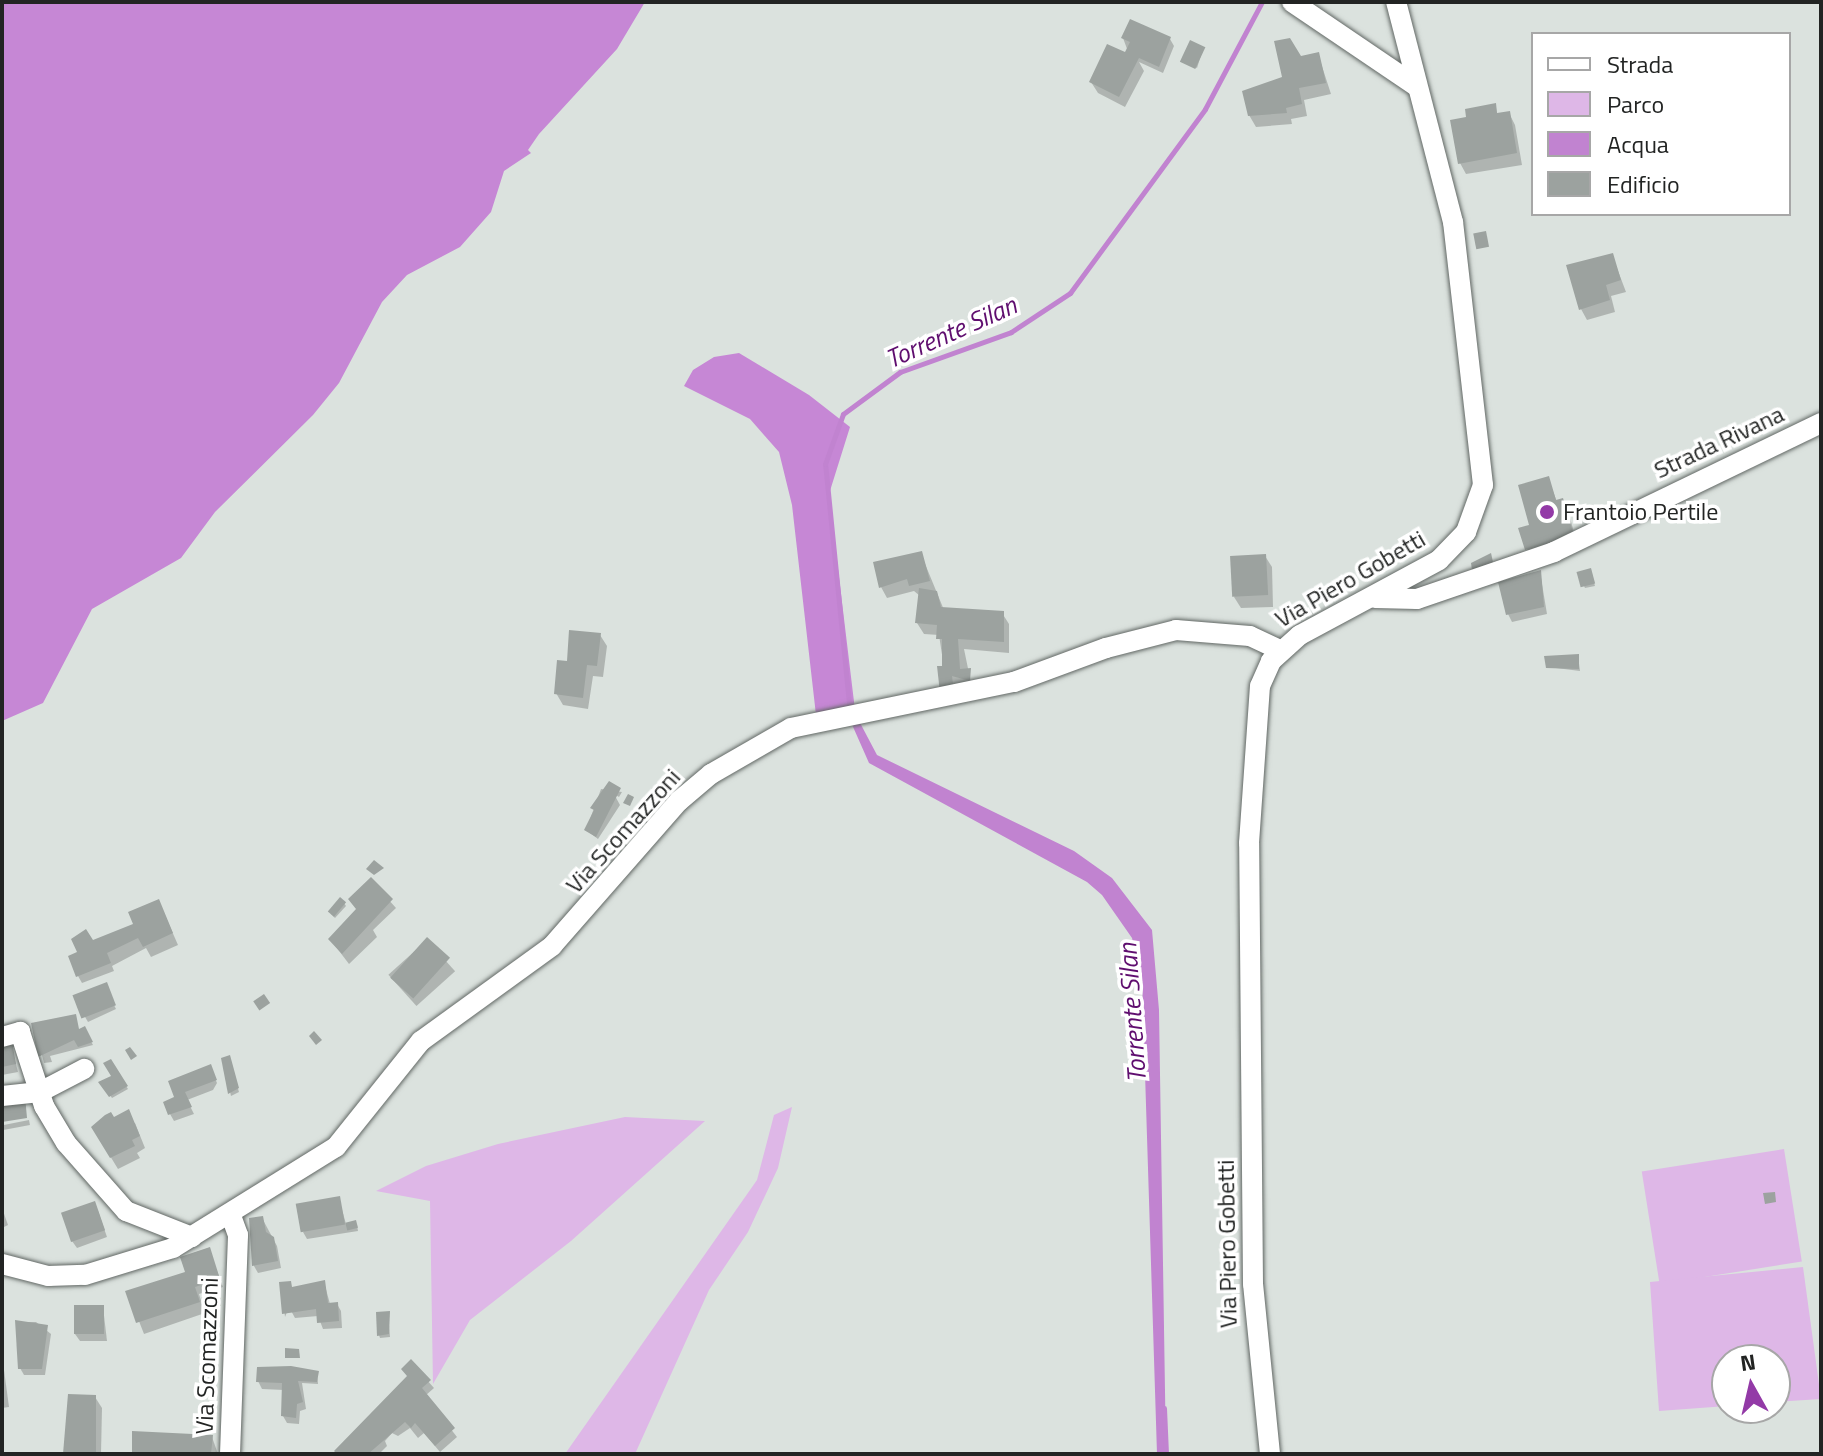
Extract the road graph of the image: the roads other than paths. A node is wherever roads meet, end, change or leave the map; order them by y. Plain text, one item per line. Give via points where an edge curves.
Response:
1 (1292, 2) edge
2 (1396, 2) edge
3 (1416, 86) junction
4 (1821, 423) edge
5 (1369, 598) junction
6 (1280, 650) junction
7 (2, 1037) edge
8 (84, 1069) dead end
9 (40, 1092) junction
10 (2, 1096) edge
11 (230, 1213) junction
12 (192, 1237) junction
13 (2, 1264) edge
14 (230, 1454) edge
15 (1270, 1454) edge

1 - 3 street
2 - 3 street, Via Piero Gobetti
3 - 5 street, Via Piero Gobetti via 1453,222 1483,485 1466,532 1439,560
4 - 5 street, Strada Rivana via 1554,552 1417,599
5 - 6 street, Via Piero Gobetti
6 - 11 street, Via Scomazzoni via 1250,636 1176,630 975,692 827,717 791,728 746,752 679,801 552,946 421,1041 336,1147
6 - 15 street, Via Piero Gobetti via 1260,686 1256,709 1249,843 1255,1329
7 - 9 street via 20,1032
8 - 9 street
9 - 10 street
9 - 12 street via 66,1143 126,1211
11 - 12 street, Via Scomazzoni
11 - 14 street, Via Scomazzoni via 238,1235
12 - 13 street, Via Scomazzoni via 85,1275 48,1276

